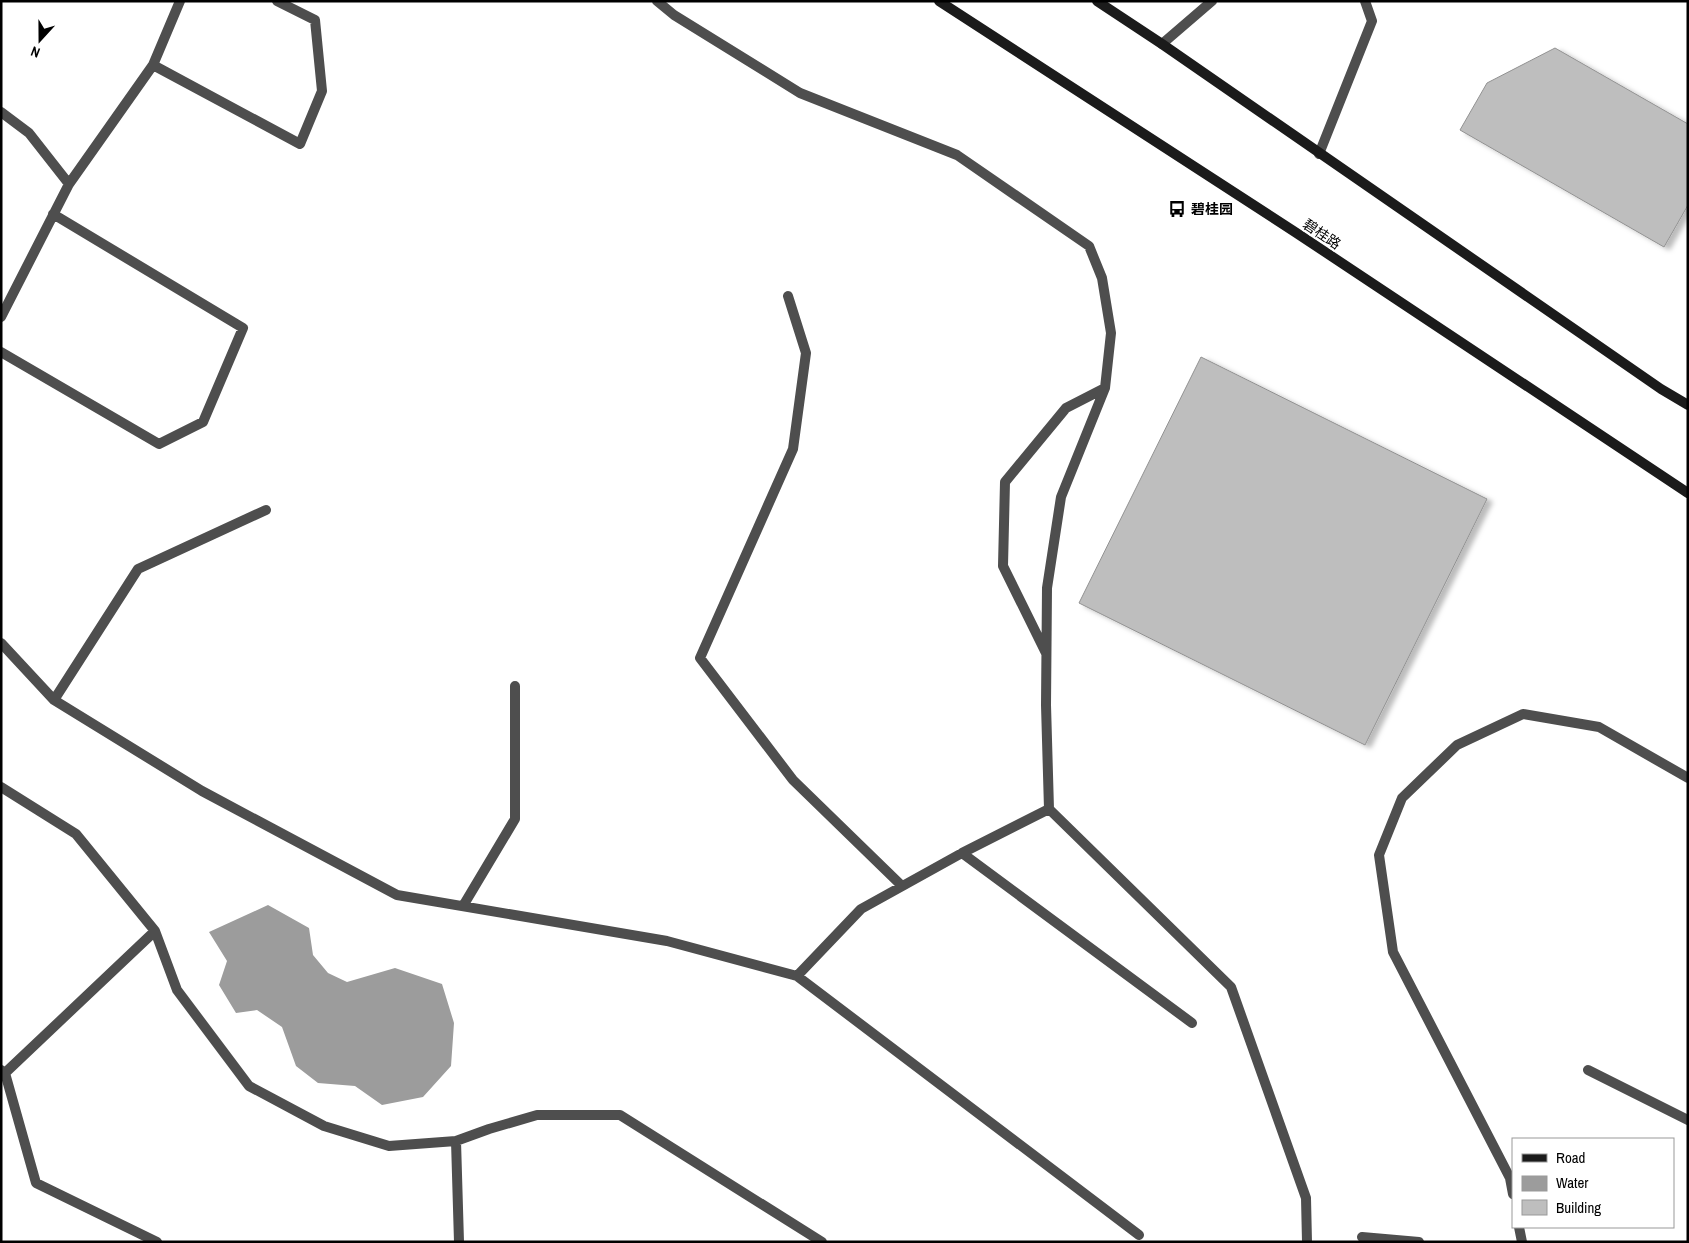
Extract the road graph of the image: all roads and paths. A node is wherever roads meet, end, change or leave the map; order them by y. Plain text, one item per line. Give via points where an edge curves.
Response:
1 (180, 1) edge
2 (277, 1) edge
3 (657, 1) edge
4 (939, 1) edge
5 (1097, 1) edge
6 (1212, 1) edge
7 (1365, 1) edge
8 (1162, 44) junction
9 (153, 65) junction
10 (1, 112) edge
11 (1319, 154) junction
12 (68, 184) junction
13 (53, 214) junction
14 (788, 296) dead end
15 (1, 316) edge
16 (1, 352) edge
17 (1105, 388) junction
18 (1688, 405) edge
19 (1688, 493) edge
20 (266, 510) dead end
21 (1, 643) edge
22 (1047, 655) junction
23 (515, 686) dead end
24 (54, 700) junction
25 (1688, 778) edge
26 (1, 787) edge
27 (1049, 809) junction
28 (962, 853) junction
29 (902, 886) junction
30 (463, 906) junction
31 (155, 931) junction
32 (797, 976) junction
33 (1192, 1024) dead end
34 (1588, 1070) dead end
35 (3, 1072) edge
36 (1688, 1120) edge
37 (456, 1142) junction
38 (1512, 1189) edge
39 (1519, 1228) edge
40 (1139, 1236) dead end
41 (1362, 1237) dead end
42 (158, 1242) edge
43 (459, 1242) edge
44 (822, 1242) edge
45 (1306, 1242) edge
46 (1419, 1242) edge
47 (1522, 1242) edge

1 - 9 street
2 - 9 street via 315,20 322,91 300,144
3 - 17 street via 674,15 800,93 957,155 1089,246 1102,278 1111,333
4 - 19 street, 碧桂路
5 - 8 street
6 - 8 street
7 - 11 street via 1372,21
8 - 11 street
9 - 12 street
10 - 12 street via 29,133
11 - 18 street
12 - 13 street
13 - 15 street
13 - 16 street via 243,328 203,422 158,444
14 - 29 street via 806,353 793,449 700,658 793,780
17 - 22 street via 1061,496 1047,588
17 - 22 street via 1066,408 1005,482 1002,566
20 - 24 street via 138,569
21 - 24 street
22 - 27 street
23 - 30 street via 514,819
24 - 30 street via 202,791 397,895
25 - 38 street via 1599,727 1523,714 1457,745 1402,798 1379,855 1392,952 1510,1178
26 - 31 street via 76,834
27 - 28 street
27 - 45 street via 1231,986 1306,1198
28 - 29 street
28 - 33 street
29 - 32 street via 861,909
30 - 32 street via 667,941
31 - 35 street
31 - 37 street via 177,990 249,1086 324,1126 390,1146
32 - 40 street
34 - 36 street
35 - 42 street via 36,1183
37 - 43 street
37 - 44 street via 537,1115 620,1115
39 - 47 street
41 - 46 street

